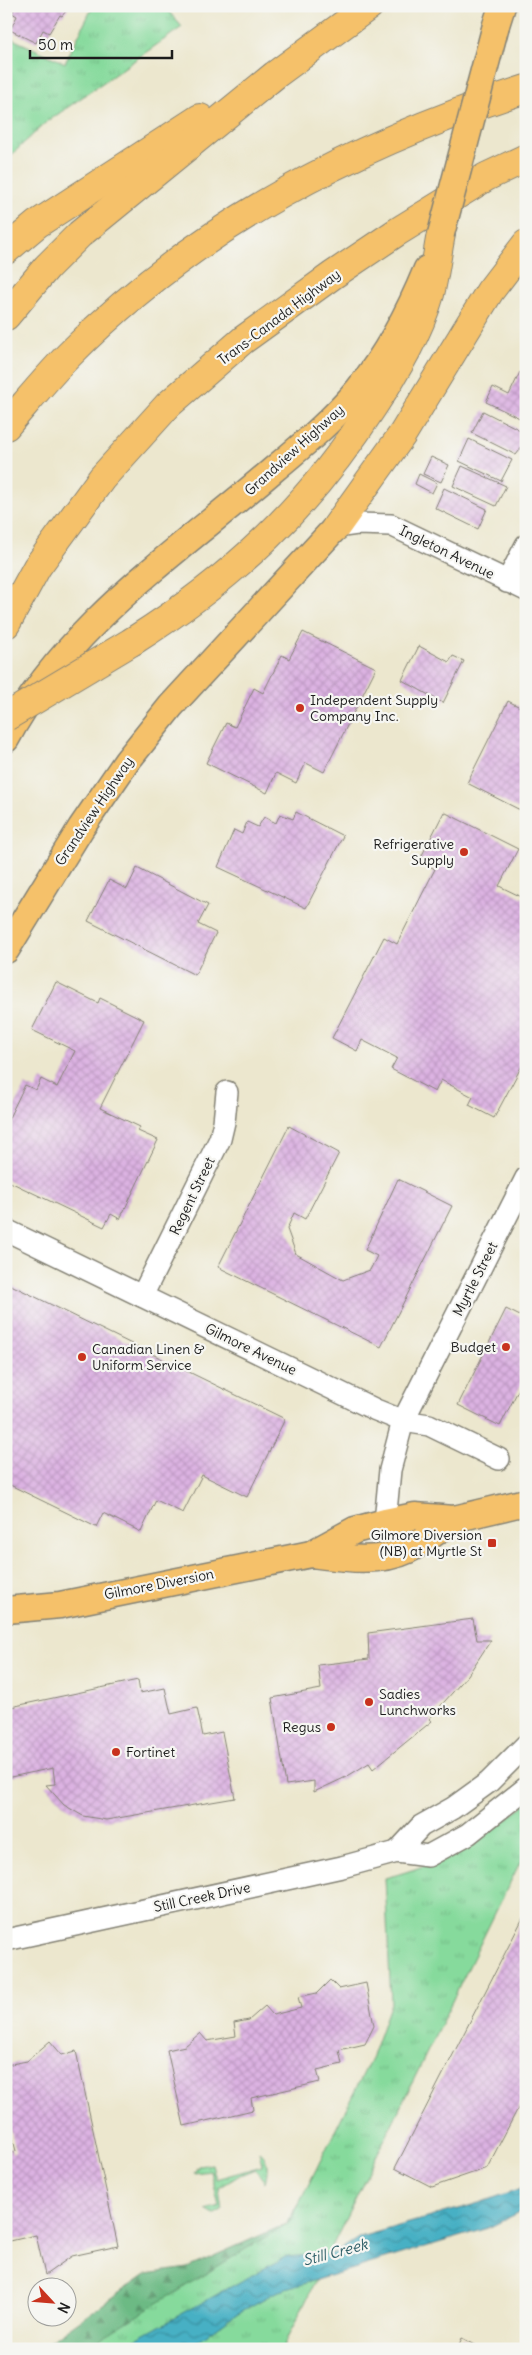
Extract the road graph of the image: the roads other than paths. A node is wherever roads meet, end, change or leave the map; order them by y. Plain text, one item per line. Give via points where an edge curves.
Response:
1 (369, 6) edge
2 (499, 16) edge
3 (275, 75) junction
4 (526, 89) edge
5 (526, 158) edge
6 (441, 234) joint
7 (526, 244) edge
8 (6, 250) edge
9 (422, 296) junction
10 (6, 316) edge
11 (6, 426) edge
12 (336, 527) junction
13 (526, 545) edge
14 (517, 586) edge
15 (6, 624) edge
16 (6, 717) edge
17 (6, 739) edge
18 (6, 950) edge
19 (227, 1092) dead end
20 (526, 1178) edge
21 (6, 1230) edge
22 (142, 1296) junction
23 (403, 1421) junction
24 (499, 1459) dead end
25 (526, 1502) edge
26 (454, 1519) junction
27 (385, 1522) junction
28 (311, 1554) junction
29 (6, 1610) edge
30 (526, 1745) edge
31 (526, 1788) edge
32 (397, 1852) junction
33 (6, 1940) edge

1 - 3 highway
2 - 6 main road, bridge
3 - 8 highway via 171,135 37,224
3 - 10 highway via 80,234
4 - 11 highway via 392,137 280,193 201,243 138,292 69,355
5 - 15 highway, Trans-Canada Highway via 486,177 334,275 243,340 168,406 102,478 37,567
6 - 9 highway
7 - 12 highway via 490,291 402,435
9 - 16 highway, bridge via 413,335 389,383 334,465 300,506 222,579 180,611
9 - 17 main road, Grandview Highway via 374,368 332,419 115,602 38,690
12 - 14 street, Ingleton Avenue via 391,525
12 - 18 main road, Grandview Highway via 171,706 127,761 81,828
13 - 14 street
19 - 22 street, Regent Street via 220,1139
20 - 23 street, Myrtle Street
21 - 22 street, Gilmore Avenue
22 - 23 street, Gilmore Avenue
23 - 24 street, Gilmore Avenue via 429,1426
23 - 27 street, Myrtle Street via 390,1470
25 - 26 main road, Gilmore Diversion
26 - 27 main road, Gilmore Diversion via 415,1516
26 - 28 main road, Gilmore Diversion via 408,1550 353,1559
27 - 28 main road, Gilmore Diversion via 355,1530
28 - 29 main road, Gilmore Diversion via 60,1605
30 - 32 street via 489,1782 421,1826
31 - 32 street via 468,1834 428,1856
32 - 33 street, Still Creek Drive via 342,1867

